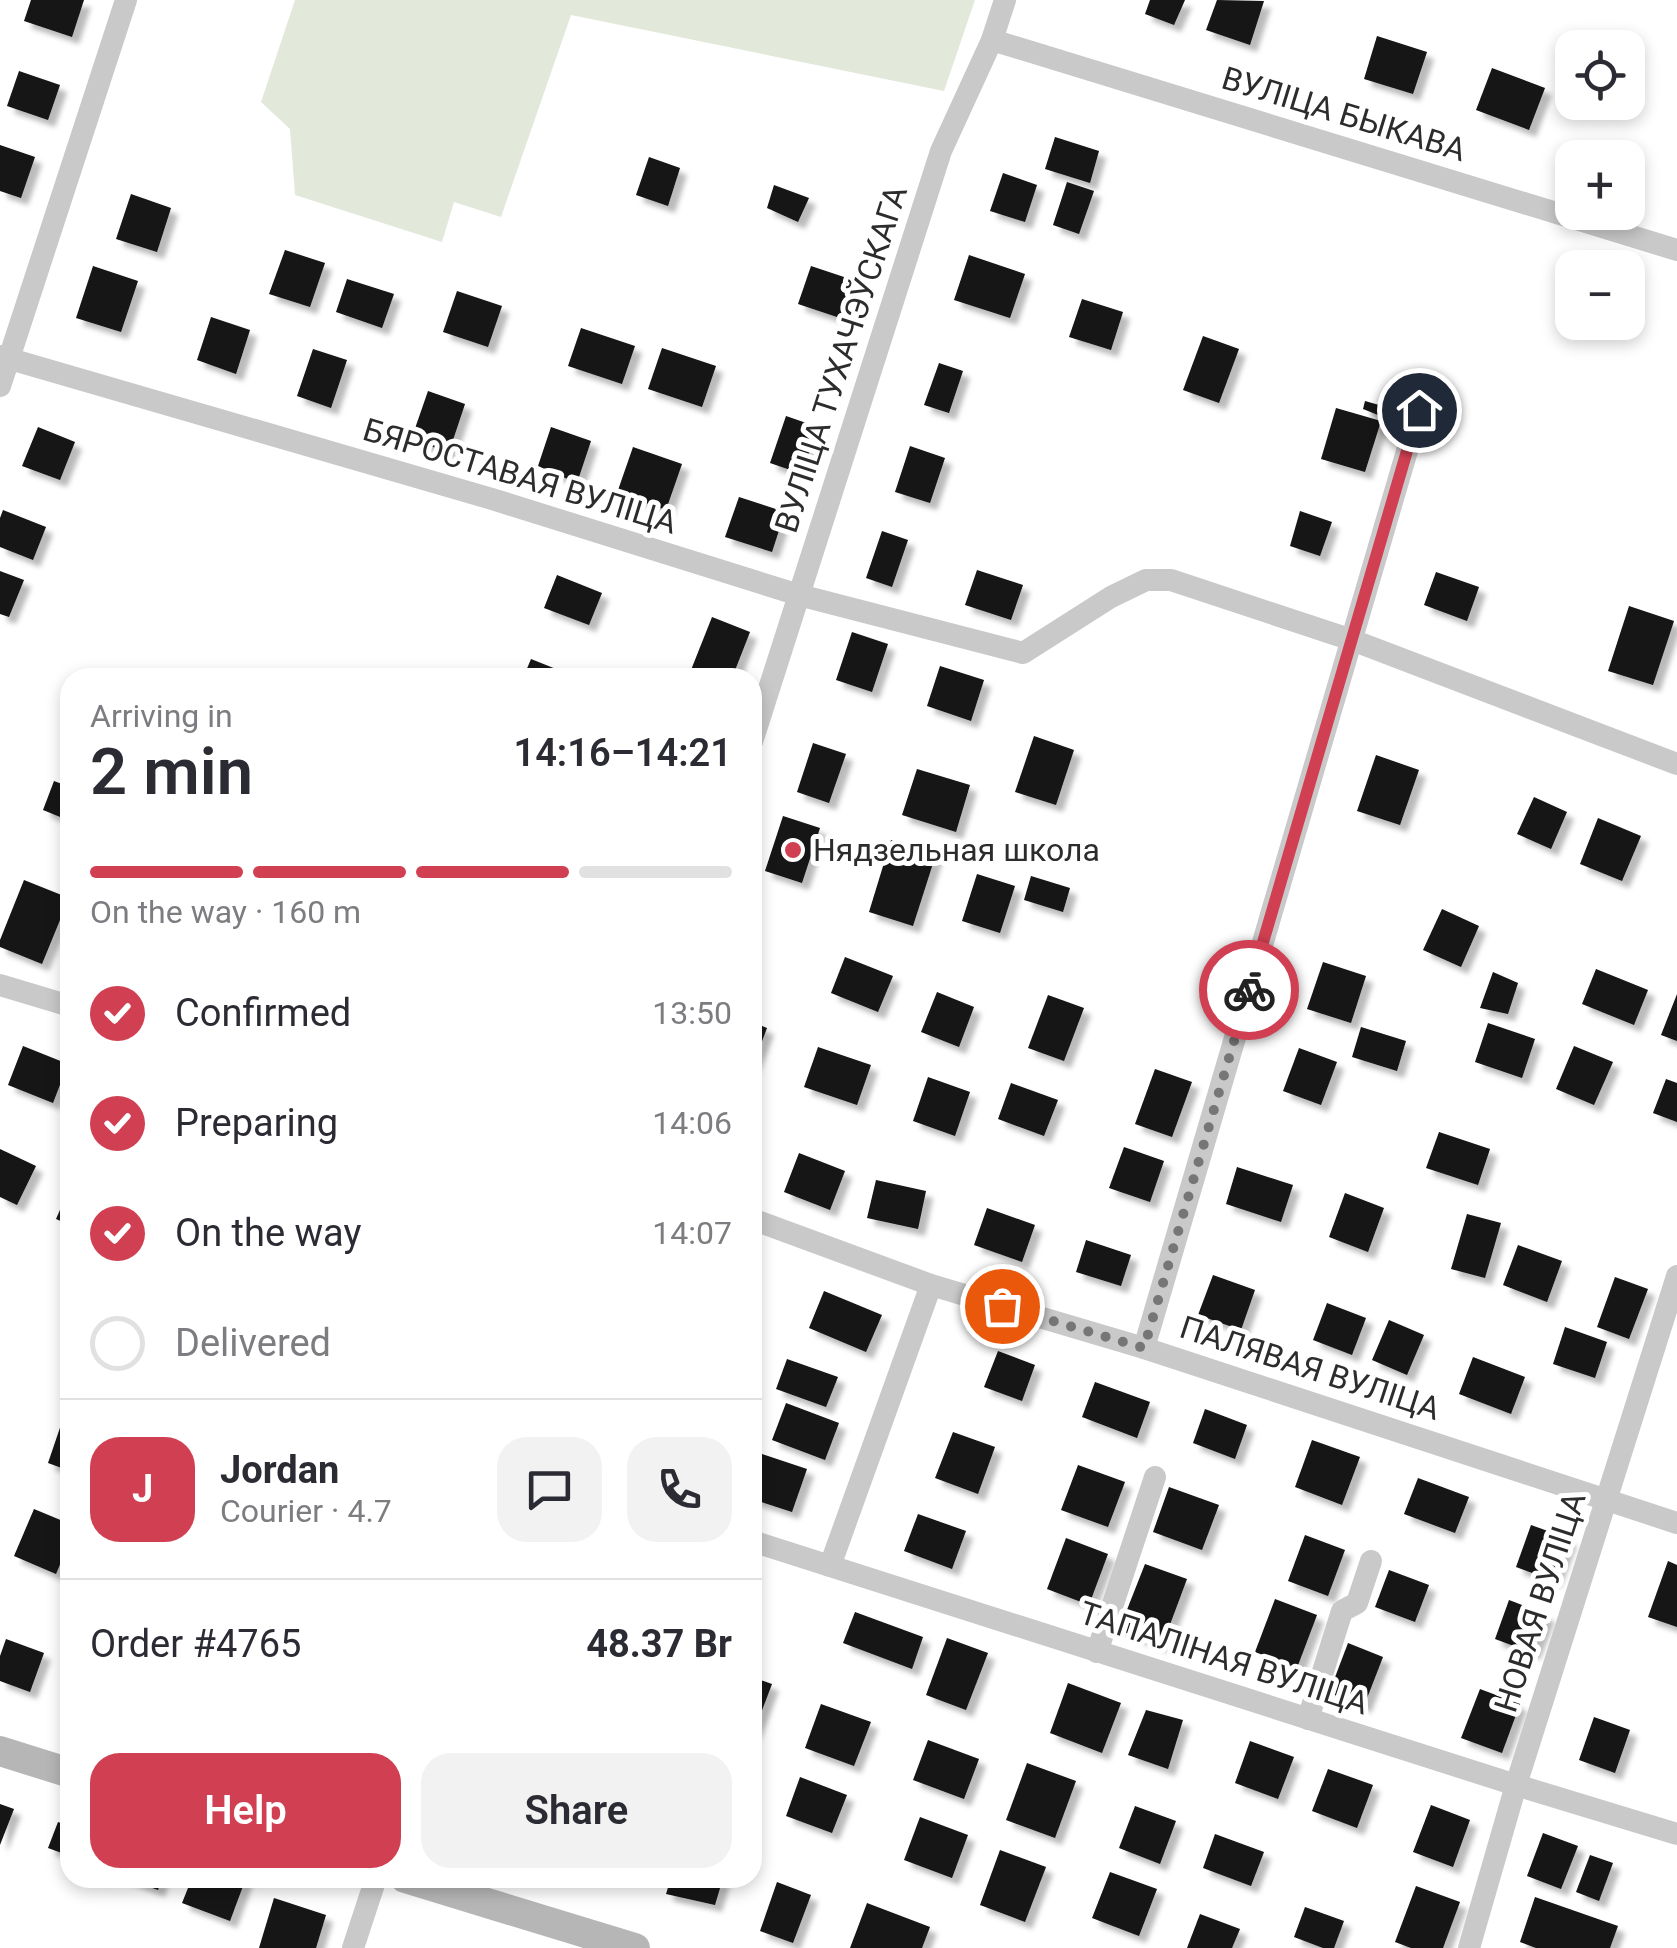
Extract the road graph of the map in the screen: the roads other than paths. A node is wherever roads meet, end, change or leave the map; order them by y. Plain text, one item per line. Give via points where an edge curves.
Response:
1 (126, 0) edge
2 (1005, 0) edge
3 (992, 40) junction
4 (1677, 250) edge
5 (5, 358) edge
6 (0, 386) edge
7 (1419, 410) dead end
8 (799, 596) junction
9 (1352, 640) junction
10 (762, 711) edge
11 (1677, 764) edge
12 (0, 985) edge
13 (60, 1003) edge
14 (762, 1223) edge
15 (1677, 1276) edge
16 (932, 1285) junction
17 (1144, 1348) junction
18 (1155, 1477) dead end
19 (1606, 1501) junction
20 (1677, 1522) edge
21 (762, 1544) edge
22 (1371, 1561) dead end
23 (830, 1566) junction
24 (1096, 1652) junction
25 (1308, 1719) junction
26 (0, 1752) edge
27 (60, 1770) edge
28 (1516, 1786) junction
29 (1677, 1834) edge
30 (373, 1888) edge
31 (438, 1888) edge
32 (353, 1948) edge
33 (634, 1948) edge
34 (1469, 1948) edge

1 - 5 street
2 - 3 street, ВУЛІЦА ТУХАЧЭЎСКАГА
3 - 4 street, ВУЛІЦА БЫКАВА
3 - 8 street, ВУЛІЦА ТУХАЧЭЎСКАГА via 942,151
5 - 6 street
5 - 8 street, БЯРОСТАВАЯ ВУЛІЦА
7 - 9 street
8 - 9 street, БЯРОСТАВАЯ ВУЛІЦА via 1023,653 1111,597 1146,580 1171,580
8 - 10 street, ВУЛІЦА ТУХАЧЭЎСКАГА
9 - 11 street
9 - 17 street
12 - 13 street
14 - 16 street, ПАЛЯВАЯ ВУЛІЦА
15 - 19 street, НОВАЯ ВУЛІЦА
16 - 17 street, ПАЛЯВАЯ ВУЛІЦА
16 - 23 street
17 - 19 street, ПАЛЯВАЯ ВУЛІЦА
18 - 24 street
19 - 20 street, ПАЛЯВАЯ ВУЛІЦА
19 - 28 street, НОВАЯ ВУЛІЦА
21 - 23 street, ТАПАЛІНАЯ ВУЛІЦА
22 - 25 street via 1357,1603 1342,1611
23 - 24 street, ТАПАЛІНАЯ ВУЛІЦА
24 - 25 street, ТАПАЛІНАЯ ВУЛІЦА
25 - 28 street, ТАПАЛІНАЯ ВУЛІЦА
26 - 27 main road
28 - 29 street, ТАПАЛІНАЯ ВУЛІЦА
28 - 34 street, НОВАЯ ВУЛІЦА
30 - 32 street
31 - 33 main road

